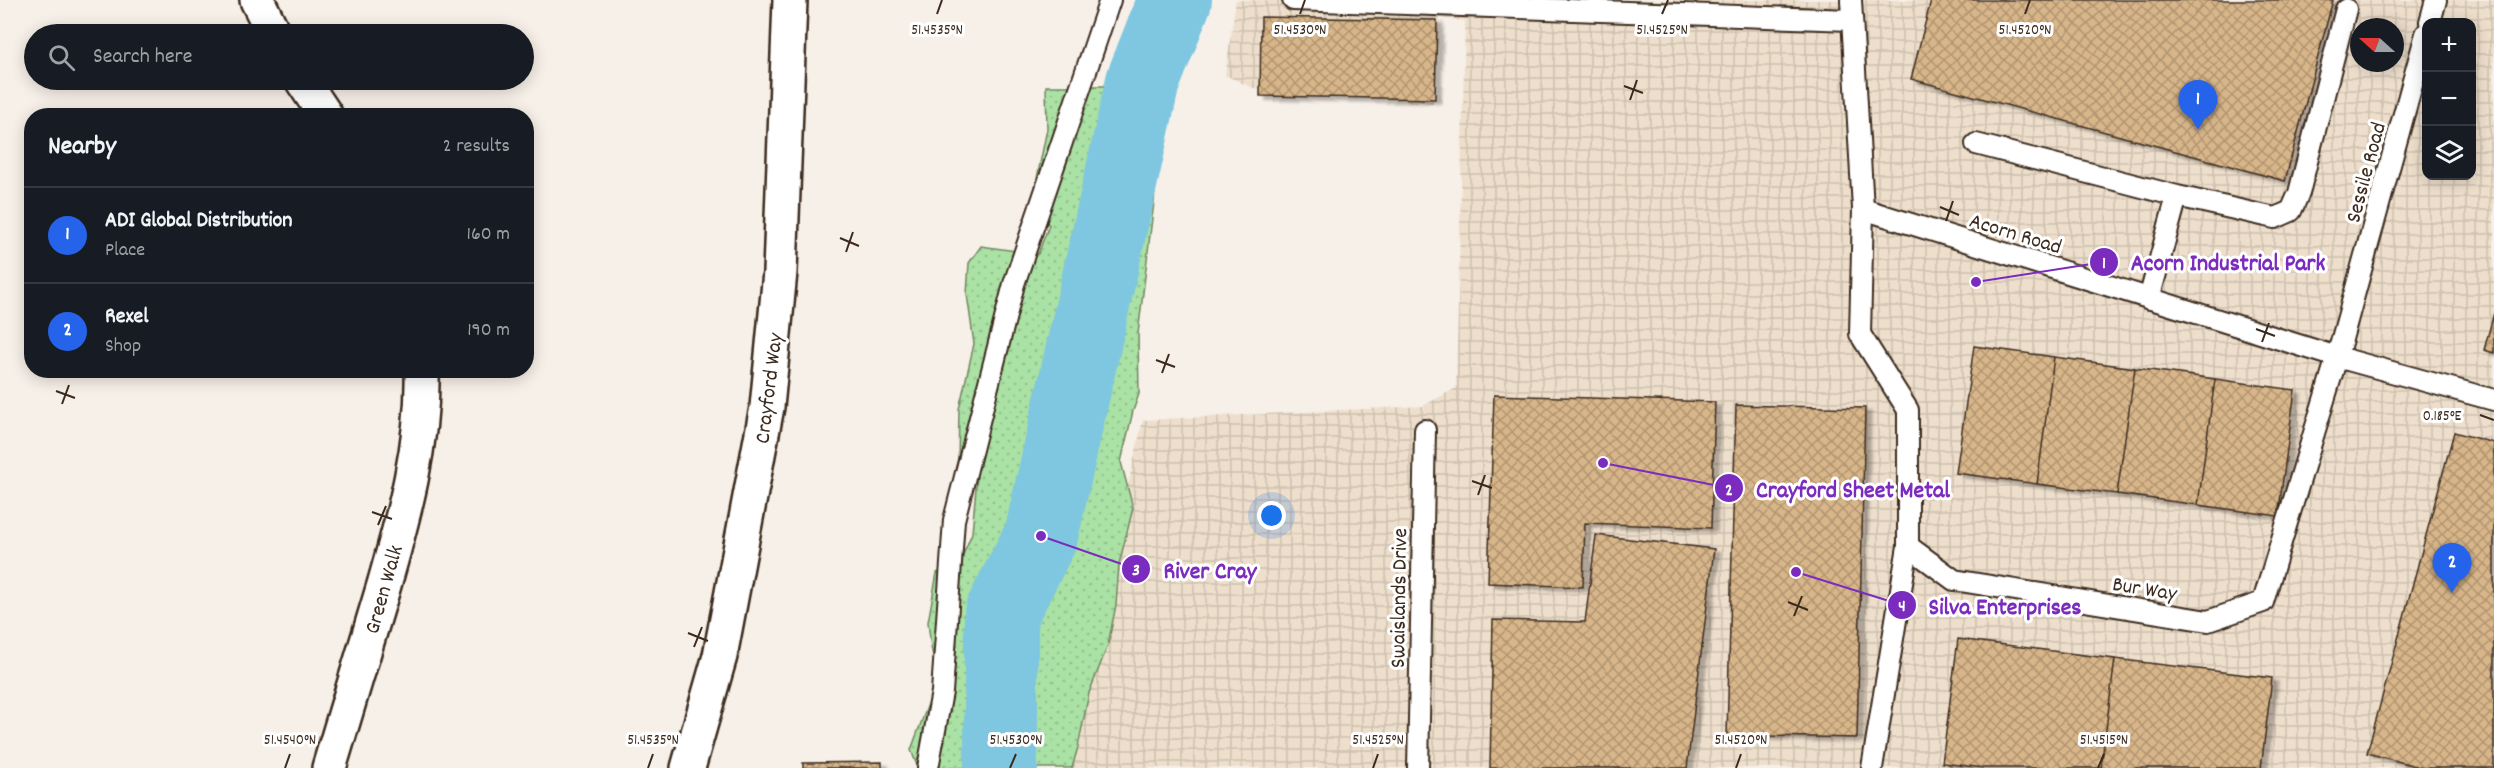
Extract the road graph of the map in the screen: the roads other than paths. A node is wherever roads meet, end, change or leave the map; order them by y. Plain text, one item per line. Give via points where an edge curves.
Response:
1 (257, 0) edge
2 (790, 0) edge
3 (1110, 0) edge
4 (1293, 0) edge
5 (1851, 0) edge
6 (2436, 0) edge
7 (2346, 9) dead end
8 (2431, 18) edge
9 (1851, 20) junction
10 (269, 24) edge
11 (2422, 52) edge
12 (309, 90) edge
13 (321, 108) edge
14 (1976, 144) dead end
15 (2177, 196) junction
16 (1863, 209) junction
17 (2149, 299) junction
18 (2337, 357) junction
19 (422, 378) edge
20 (2494, 400) edge
21 (1425, 430) dead end
22 (1908, 546) junction
23 (329, 768) edge
24 (688, 768) edge
25 (928, 768) edge
26 (1418, 768) edge
27 (1872, 768) edge

1 - 10 main road
2 - 24 main road, Crayford Way via 780,272 767,407 720,656
3 - 25 lane via 1014,284 954,520 942,692
4 - 9 lane
5 - 9 lane
6 - 8 lane
7 - 15 lane via 2300,193 2291,211 2275,218
9 - 16 lane
11 - 18 lane, Sessile Road
12 - 13 main road
14 - 15 lane
15 - 17 lane
16 - 17 lane, Acorn Road
16 - 22 lane via 1860,334 1908,410
17 - 18 lane, Acorn Road
18 - 20 lane, Acorn Road
18 - 22 lane, Bur Way via 2263,602 2208,621 2196,620 1954,580
19 - 23 main road, Green Walk via 412,474
21 - 26 lane, Swaislands Drive
22 - 27 lane

